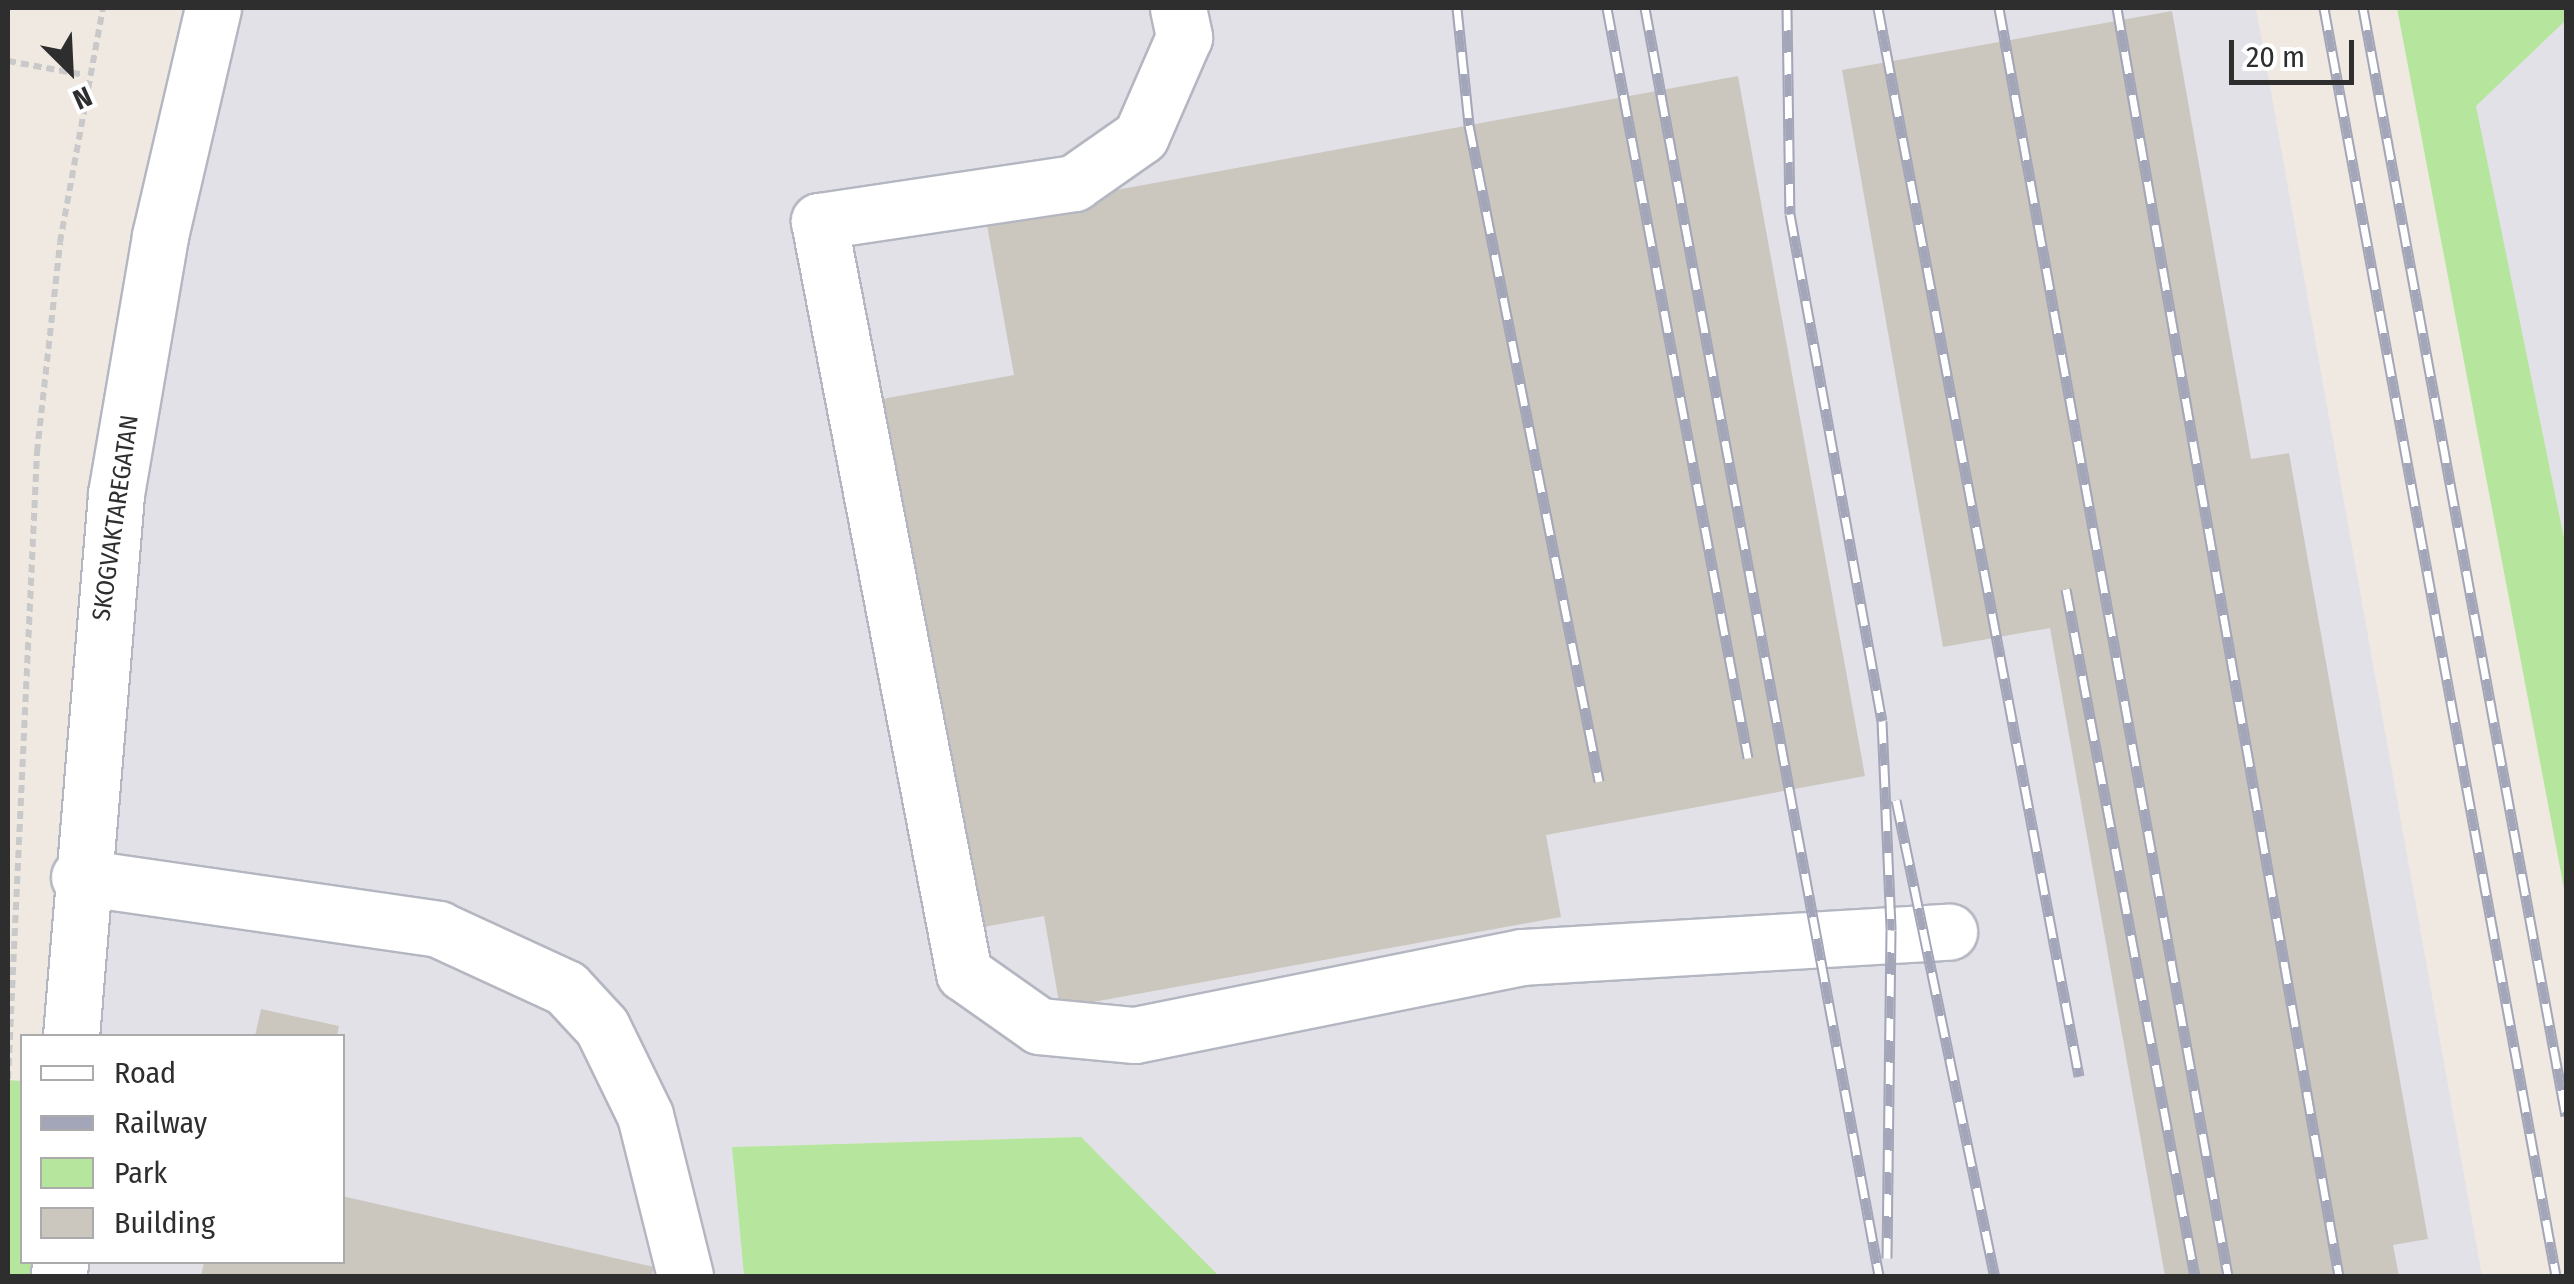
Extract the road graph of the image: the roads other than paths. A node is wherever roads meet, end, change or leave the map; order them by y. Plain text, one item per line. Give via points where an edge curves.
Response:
1 (213, 8) edge
2 (1178, 8) edge
3 (78, 877) junction
4 (1949, 932) dead end
5 (71, 1034) edge
6 (685, 1276) edge

1 - 3 street, SKOGVAKTAREGATAN via 160,236 116,494
2 - 4 street via 1184,37 1141,136 1074,183 819,221 964,973 1039,1026 1135,1034 1522,957
3 - 5 street, SKOGVAKTAREGATAN
3 - 6 street via 438,929 566,988 602,1026 638,1099

